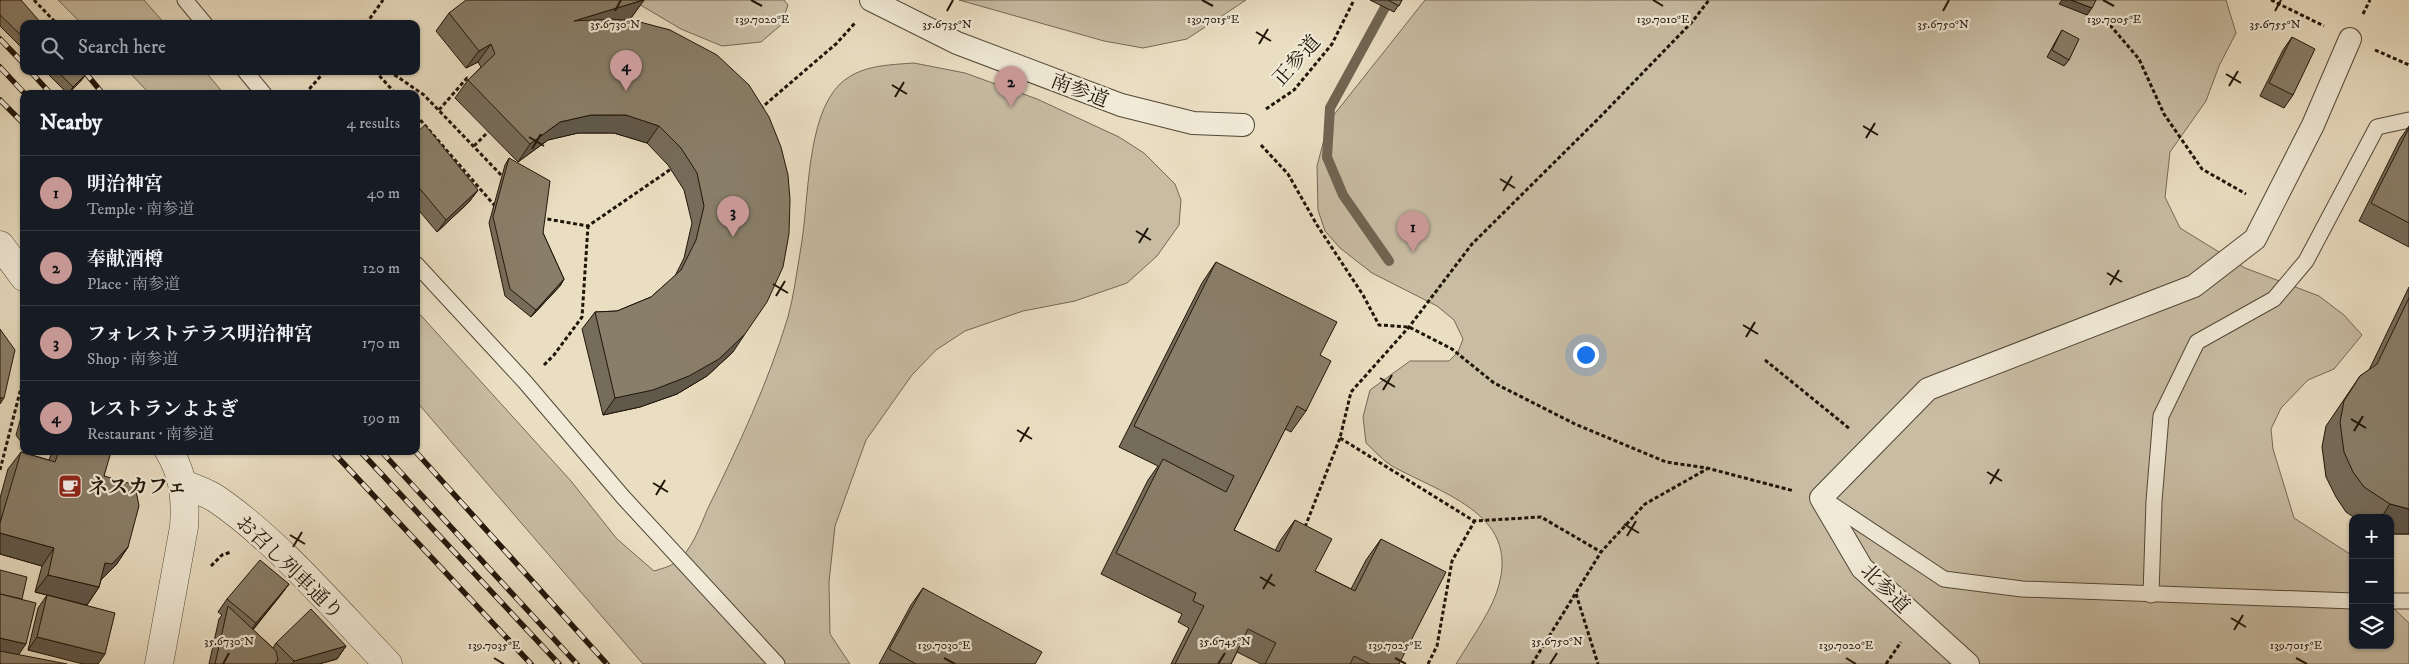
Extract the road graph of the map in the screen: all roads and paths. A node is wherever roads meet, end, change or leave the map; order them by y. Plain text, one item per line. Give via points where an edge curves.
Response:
1 (34, 0) edge
2 (185, 0) edge
3 (383, 0) edge
4 (1354, 0) edge
5 (1709, 0) edge
6 (2271, 0) edge
7 (872, 1) edge
8 (52, 20) edge
9 (202, 20) edge
10 (369, 20) edge
11 (2110, 25) dead end
12 (2350, 39) junction
13 (2409, 65) edge
14 (248, 75) edge
15 (322, 75) edge
16 (379, 75) edge
17 (395, 75) edge
18 (473, 81) edge
19 (261, 90) edge
20 (309, 90) edge
21 (392, 90) edge
22 (417, 90) edge
23 (420, 92) edge
24 (439, 110) junction
25 (754, 114) edge
26 (420, 119) edge
27 (2409, 120) edge
28 (1243, 125) junction
29 (426, 126) junction
30 (421, 132) edge
31 (488, 132) dead end
32 (474, 146) junction
33 (675, 167) dead end
34 (502, 185) edge
35 (500, 202) edge
36 (2271, 209) junction
37 (538, 217) edge
38 (588, 226) junction
39 (0, 245) edge
40 (420, 268) edge
41 (20, 272) edge
42 (1409, 327) junction
43 (1765, 360) dead end
44 (525, 382) junction
45 (20, 392) edge
46 (1340, 438) junction
47 (1872, 447) junction
48 (171, 455) edge
49 (1708, 468) junction
50 (0, 470) edge
51 (184, 484) junction
52 (1821, 498) junction
53 (1474, 521) junction
54 (1303, 530) edge
55 (1602, 552) junction
56 (1576, 594) junction
57 (2151, 595) junction
58 (2349, 601) edge
59 (2394, 601) edge
60 (2409, 601) edge
61 (159, 664) edge
62 (388, 664) edge
63 (777, 664) edge
64 (1428, 664) edge
65 (1532, 664) edge
66 (1598, 664) edge
67 (1968, 664) edge

1 - 8 path
2 - 9 lane
3 - 10 path
4 - 28 path, 正参道 via 1332,44 1294,90
5 - 42 path via 1600,118 1472,244
6 - 12 path
7 - 25 path via 837,43
7 - 28 street, 南参道 via 957,43 1121,105 1193,123
11 - 36 path via 2139,59 2164,114 2202,169
12 - 13 path
12 - 36 street via 2313,125
14 - 19 lane
15 - 20 path
16 - 21 path
17 - 22 path
18 - 24 path via 467,78
23 - 24 path
24 - 32 path
26 - 29 path
27 - 57 lane via 2377,127 2306,261 2274,299 2197,342 2161,416
28 - 42 path via 1288,174 1364,295 1379,325
29 - 30 path
29 - 35 path via 499,210
31 - 32 path
32 - 34 path via 503,177
33 - 38 path
36 - 47 street via 2255,238 2194,286 1928,389
37 - 38 path
38 - 44 path via 582,317 554,355
39 - 41 street
40 - 44 lane
42 - 46 path via 1351,392
42 - 49 path via 1452,349 1494,383 1575,424 1666,462
43 - 47 path
44 - 63 lane via 623,497
45 - 50 path
46 - 53 path
46 - 54 path
47 - 52 street
48 - 51 street
49 - 52 path
49 - 55 path via 1645,504
51 - 61 street via 184,527
51 - 62 street, お召し列車通り via 213,497 242,518
52 - 57 lane via 1944,578 2022,589
52 - 67 street, 北参道 via 1862,568
53 - 55 path via 1541,518
53 - 64 path via 1452,560 1437,646
55 - 56 path
56 - 65 path
56 - 66 path
57 - 58 lane
59 - 60 lane

